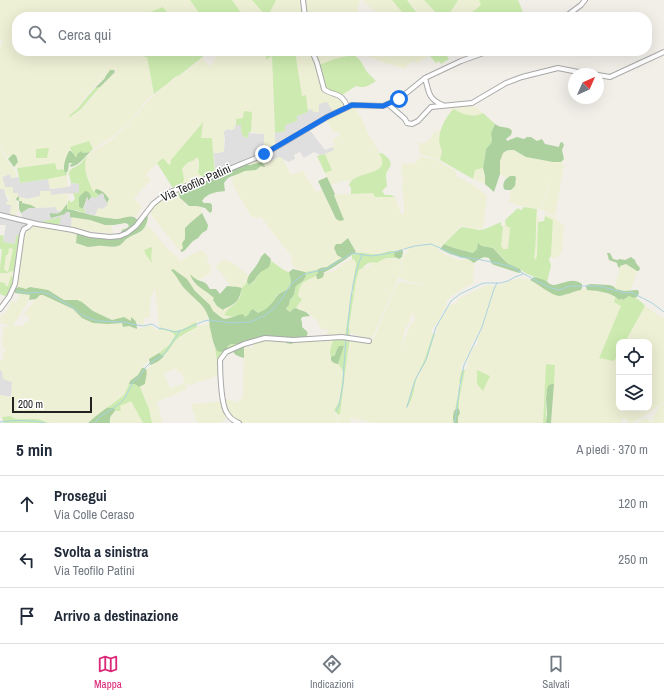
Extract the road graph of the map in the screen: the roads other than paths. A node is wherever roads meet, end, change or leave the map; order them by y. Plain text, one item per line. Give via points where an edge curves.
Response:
1 (303, 0) edge
2 (585, 0) edge
3 (304, 12) edge
4 (572, 12) edge
5 (664, 52) edge
6 (314, 56) edge
7 (475, 56) edge
8 (568, 70) edge
9 (604, 76) edge
10 (425, 78) junction
11 (388, 104) junction
12 (349, 106) junction
13 (443, 106) junction
14 (0, 215) edge
15 (32, 223) junction
16 (0, 310) edge
17 (369, 341) dead end
18 (239, 423) edge

1 - 3 street
2 - 4 street
5 - 9 street via 610,77
6 - 12 street via 324,88 327,92 340,96
7 - 10 street
8 - 13 street via 558,68 522,77 506,83 472,103
10 - 11 street via 399,99
10 - 13 street via 432,99
11 - 12 street
11 - 13 street via 407,123 412,124 431,107
12 - 15 street, Via Teofilo Patini via 263,155 168,193 153,204 136,226 120,236 90,235
14 - 15 street, Via Teofilo Patini
15 - 16 street via 22,234 15,284
17 - 18 street via 342,337 294,340 265,338 226,352 220,360 223,404 227,414

